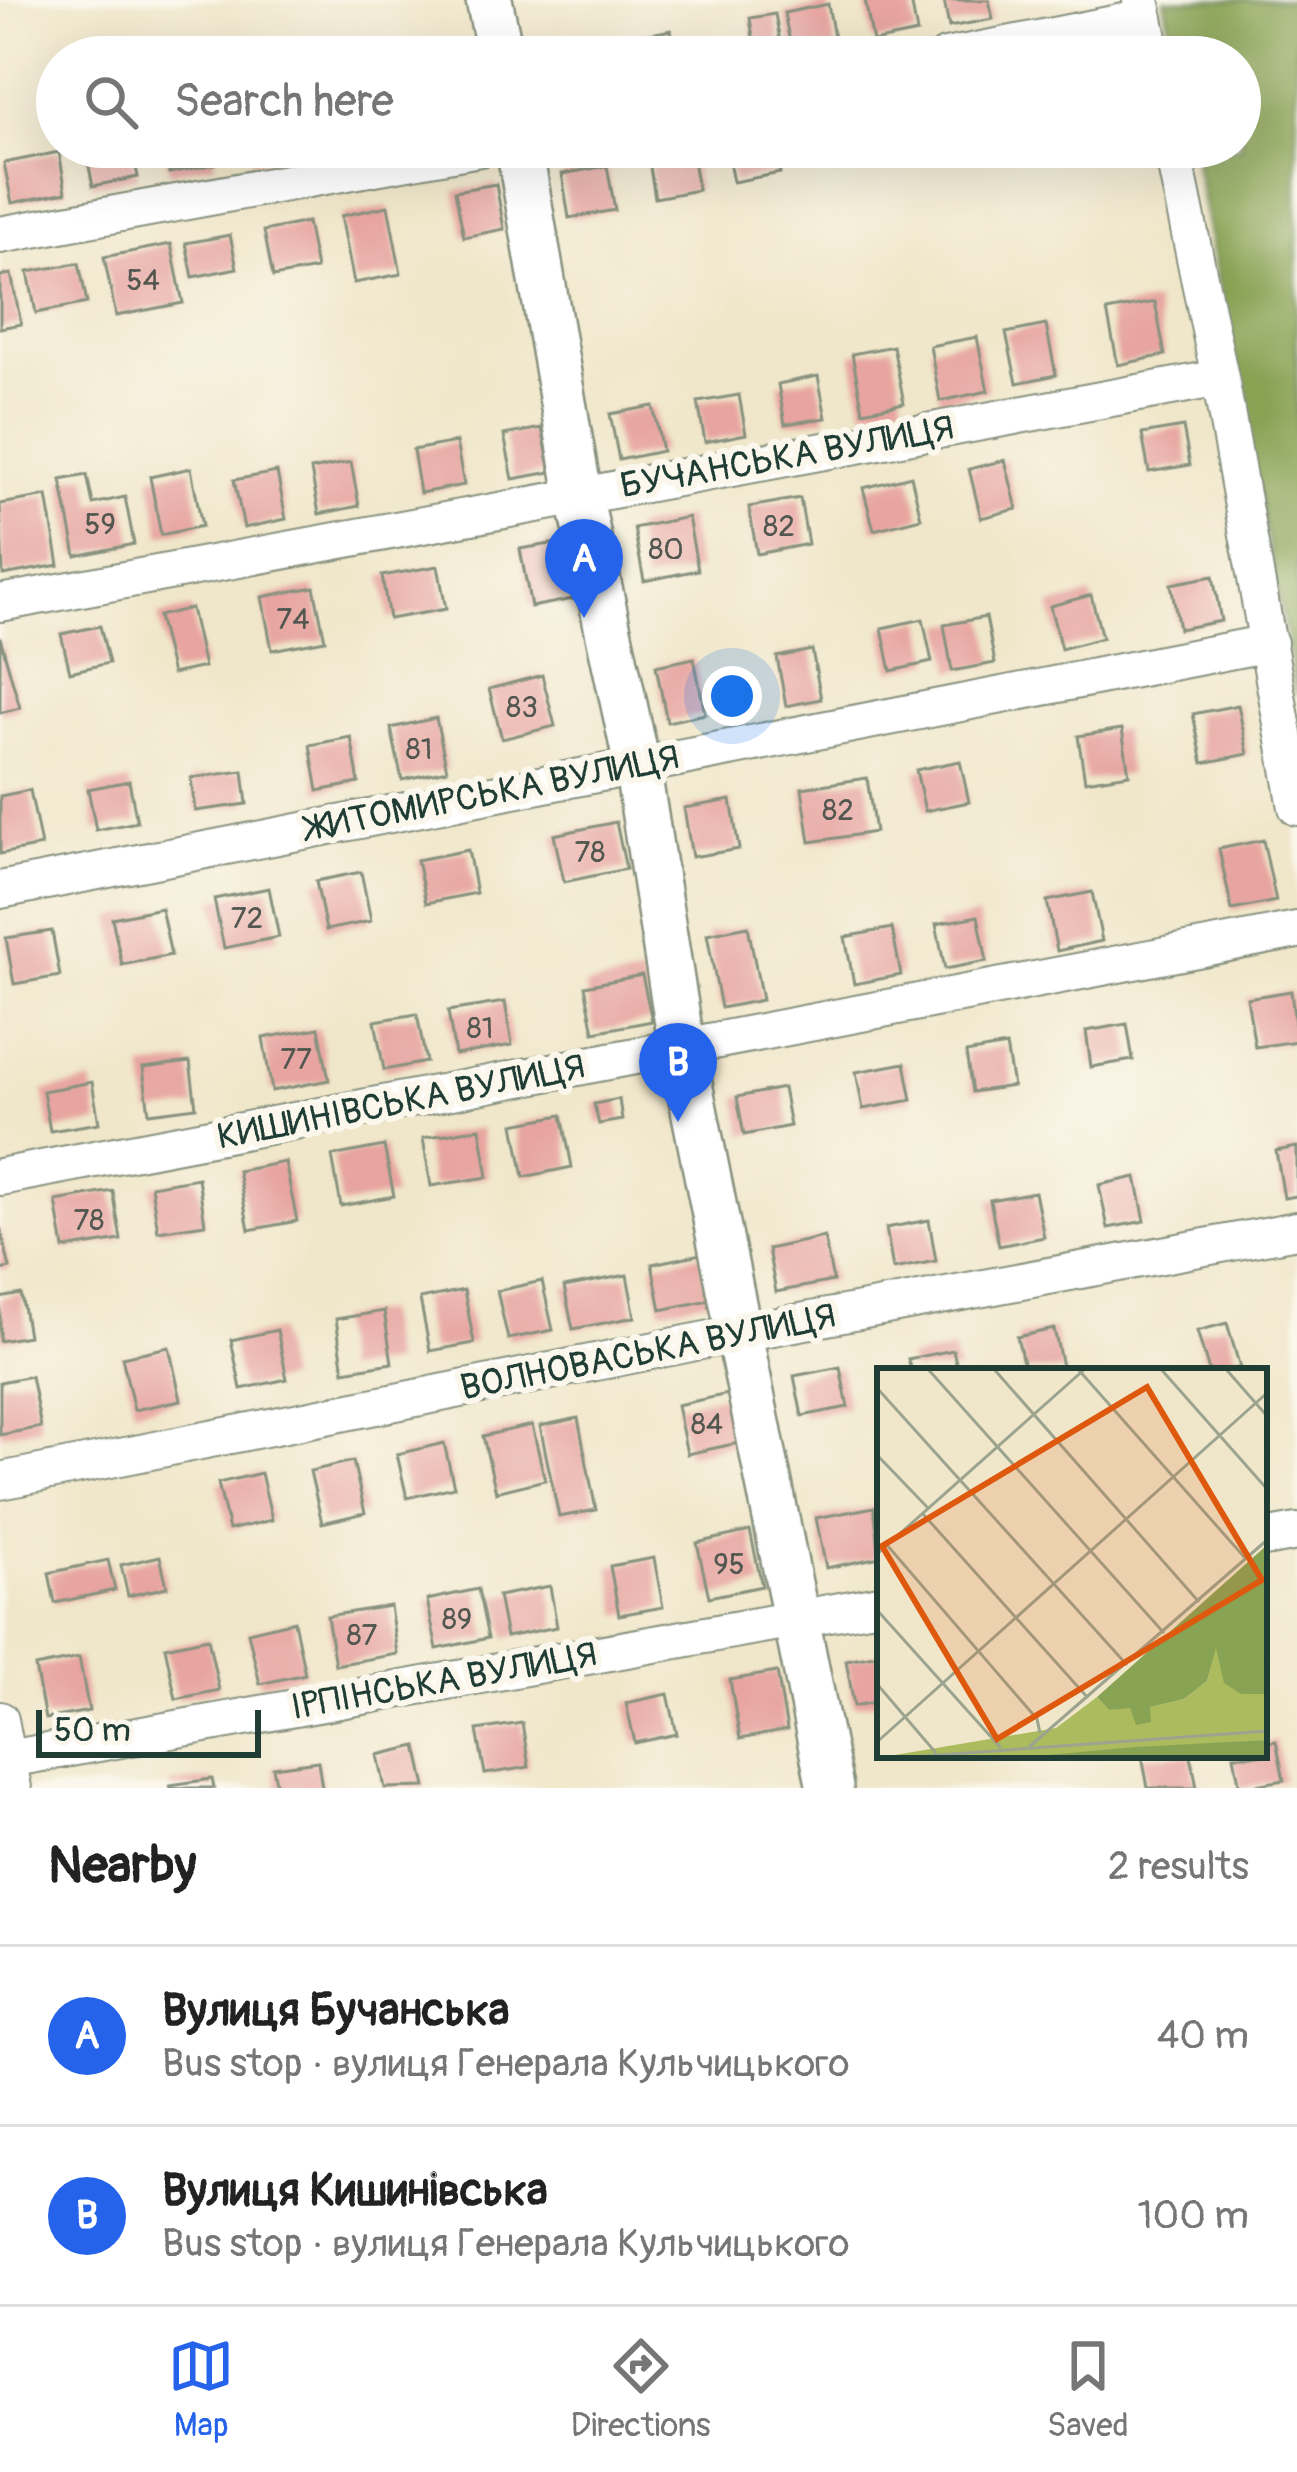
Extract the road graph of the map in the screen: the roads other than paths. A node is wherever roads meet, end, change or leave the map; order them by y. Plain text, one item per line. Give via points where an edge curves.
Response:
1 (489, 0) edge
2 (1143, 9) edge
3 (497, 36) edge
4 (1032, 36) edge
5 (369, 168) edge
6 (522, 168) edge
7 (1176, 168) edge
8 (0, 235) edge
9 (1220, 378) junction
10 (579, 495) junction
11 (0, 603) edge
12 (1270, 644) junction
13 (638, 765) junction
14 (1297, 807) edge
15 (0, 890) edge
16 (1297, 930) edge
17 (682, 1049) junction
18 (0, 1177) edge
19 (1297, 1230) edge
20 (741, 1333) junction
21 (0, 1480) edge
22 (1297, 1532) edge
23 (1267, 1537) edge
24 (877, 1605) edge
25 (796, 1619) junction
26 (0, 1720) edge
27 (10, 1773) edge
28 (830, 1788) edge

1 - 3 street
2 - 4 street
5 - 8 street
6 - 10 street
7 - 9 street
9 - 10 street, БУЧАНСЬКА ВУЛИЦЯ
9 - 12 street
10 - 11 street, БУЧАНСЬКА ВУЛИЦЯ
10 - 13 street
12 - 13 street, ЖИТОМИРСЬКА ВУЛИЦЯ
12 - 14 street
13 - 15 street, ЖИТОМИРСЬКА ВУЛИЦЯ
13 - 17 street
16 - 17 street, КИШИНІВСЬКА ВУЛИЦЯ
17 - 18 street, КИШИНІВСЬКА ВУЛИЦЯ
17 - 20 street
19 - 20 street, ВОЛНОВАСЬКА ВУЛИЦЯ
20 - 21 street, ВОЛНОВАСЬКА ВУЛИЦЯ
20 - 25 street
22 - 23 street
24 - 25 street, ІРПІНСЬКА ВУЛИЦЯ
25 - 27 street, ІРПІНСЬКА ВУЛИЦЯ
25 - 28 street
26 - 27 street

